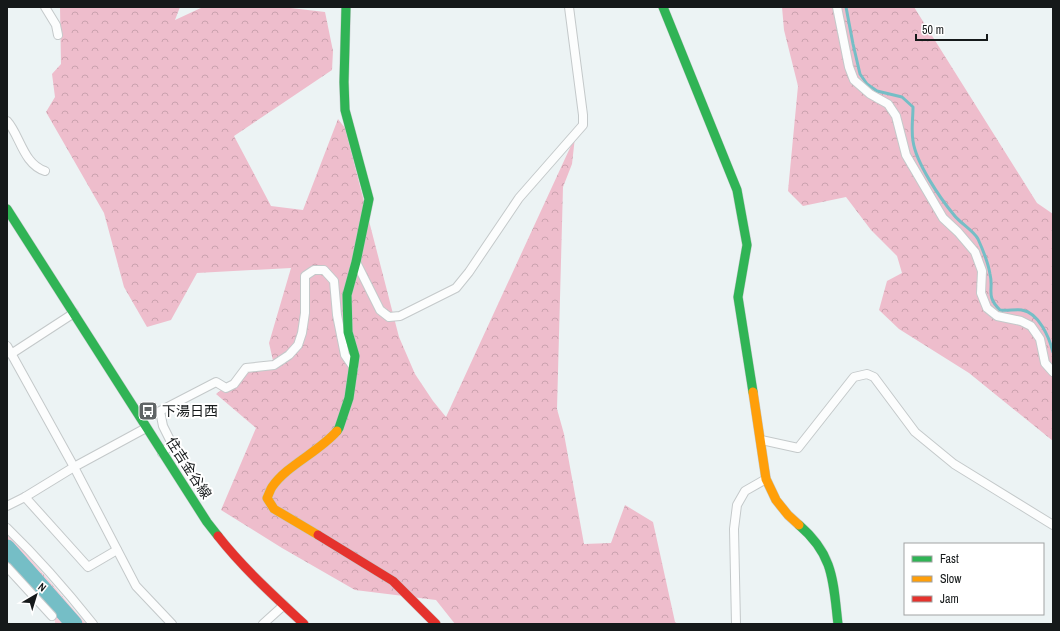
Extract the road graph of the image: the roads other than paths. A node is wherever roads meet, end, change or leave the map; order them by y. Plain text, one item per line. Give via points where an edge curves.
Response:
1 (45, 7) edge
2 (346, 7) edge
3 (569, 7) edge
4 (663, 7) edge
5 (837, 7) edge
6 (58, 35) dead end
7 (7, 120) edge
8 (45, 171) dead end
9 (7, 209) edge
10 (356, 262) junction
11 (74, 313) junction
12 (9, 350) edge
13 (354, 368) junction
14 (1053, 372) edge
15 (146, 428) junction
16 (761, 440) junction
17 (162, 453) junction
18 (74, 467) junction
19 (766, 479) junction
20 (25, 497) junction
21 (7, 506) edge
22 (1053, 525) edge
23 (7, 528) edge
24 (117, 550) junction
25 (7, 567) edge
26 (284, 605) junction
27 (52, 616) dead end
28 (93, 624) edge
29 (172, 624) edge
30 (263, 624) edge
31 (304, 624) edge
32 (436, 624) edge
33 (736, 624) edge
34 (838, 624) edge

1 - 6 street via 56,25
2 - 10 street via 345,110 369,199
3 - 10 street via 583,125 519,198 456,288 400,316 389,317 380,310
4 - 16 street via 737,190 747,245 738,297
5 - 14 street via 854,80 870,94 888,104 896,116 906,155 917,174 943,218 975,252 982,271 981,293 987,308 997,316 1031,326 1040,340 1045,363
7 - 8 street via 30,162
9 - 11 street, 住吉金谷線
10 - 13 street via 347,295 348,332 355,356
11 - 12 street
11 - 15 street, 住吉金谷線
12 - 18 street
13 - 17 street via 345,355 337,315 334,281 324,270 314,270 305,276 305,313 298,345 274,365 246,368 234,384 226,388 216,382 160,411 163,426 172,444
13 - 32 street via 350,398 339,428 329,440 282,476 272,487 267,498 274,509 393,581
15 - 17 street, 住吉金谷線
15 - 18 street
16 - 19 street
16 - 22 street via 798,448 854,377 867,374 874,377 915,432 954,464
17 - 26 street, 住吉金谷線 via 230,553
18 - 20 street
18 - 24 street
19 - 33 street via 745,491 737,505 734,529
19 - 34 street via 776,500 788,515 812,536 825,556 832,574
20 - 21 street
20 - 24 street via 88,567
23 - 28 street via 60,583
24 - 29 street via 136,586
25 - 27 street
26 - 30 street
26 - 31 street, 住吉金谷線

